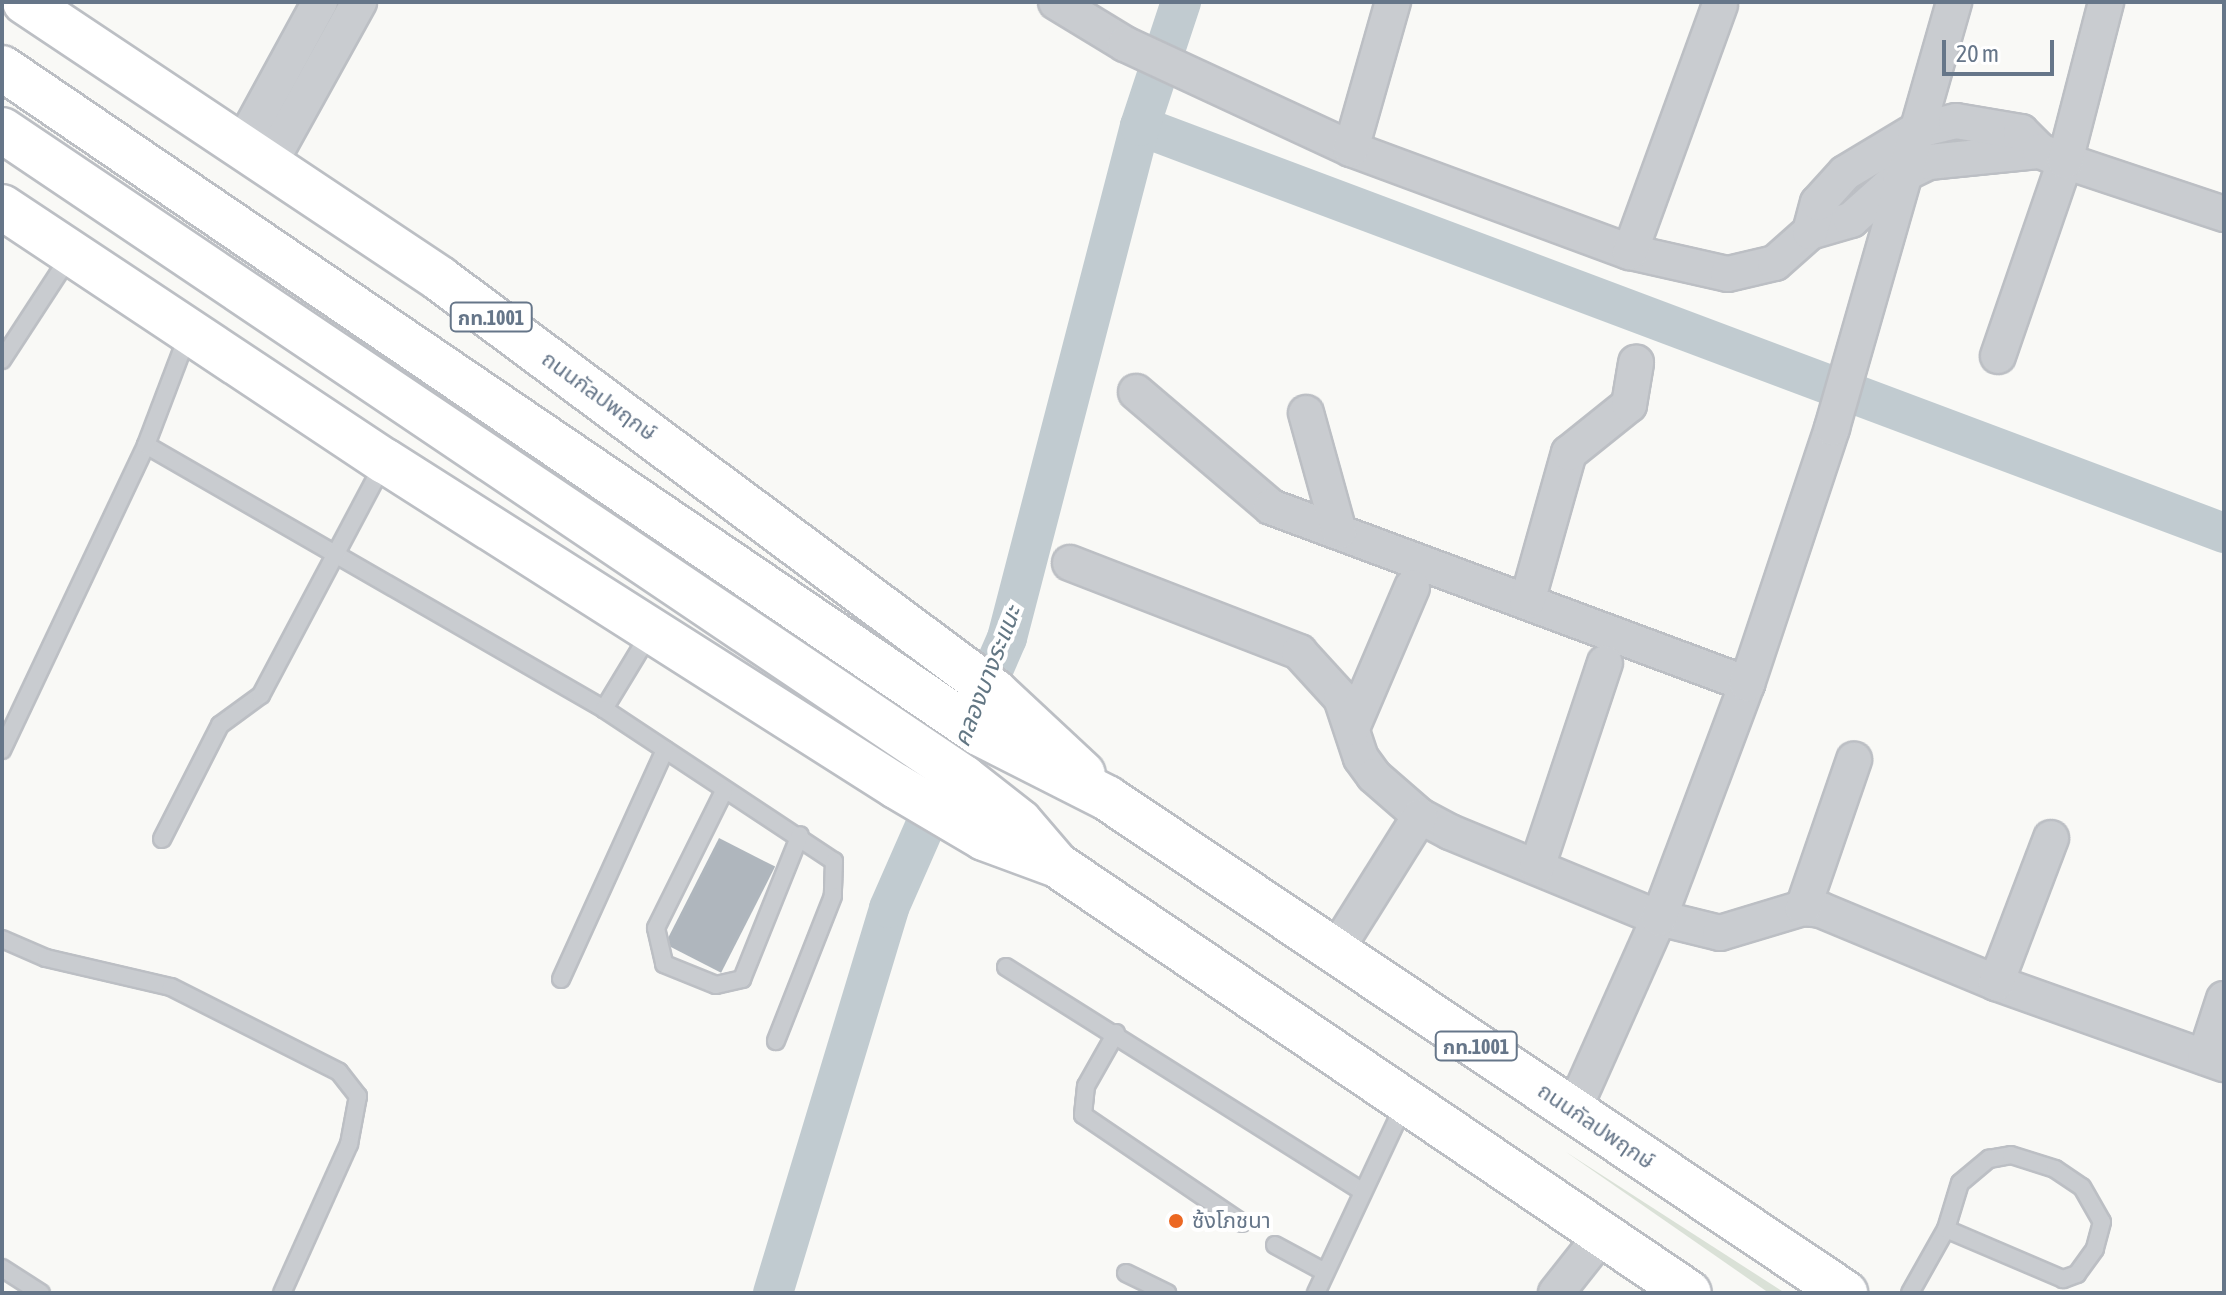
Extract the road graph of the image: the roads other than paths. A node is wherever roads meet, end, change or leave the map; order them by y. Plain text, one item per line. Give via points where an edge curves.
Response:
1 (25, 2) edge
2 (320, 2) edge
3 (359, 2) edge
4 (1056, 2) edge
5 (1393, 2) edge
6 (1954, 2) edge
7 (2106, 2) edge
8 (1720, 5) dead end
9 (2, 68) edge
10 (2, 130) edge
11 (1915, 131) junction
12 (1351, 149) junction
13 (257, 152) junction
14 (2053, 156) junction
15 (1900, 176) junction
16 (2, 207) edge
17 (2224, 214) edge
18 (1810, 232) junction
19 (72, 252) junction
20 (1630, 252) junction
21 (189, 331) junction
22 (1998, 356) dead end
23 (2, 360) edge
24 (1636, 363) dead end
25 (1136, 392) dead end
26 (1306, 413) dead end
27 (146, 445) junction
28 (385, 461) junction
29 (1339, 532) junction
30 (335, 557) junction
31 (1070, 563) dead end
32 (1412, 587) dead end
33 (1527, 602) junction
34 (651, 631) junction
35 (1605, 663) dead end
36 (1747, 684) junction
37 (604, 709) junction
38 (1352, 728) junction
39 (2, 750) edge
40 (665, 750) junction
41 (1854, 760) dead end
42 (724, 791) junction
43 (1107, 798) junction
44 (1420, 816) junction
45 (800, 835) junction
46 (2051, 838) dead end
47 (162, 839) dead end
48 (1057, 865) junction
49 (1537, 867) junction
50 (1803, 908) junction
51 (1659, 918) junction
52 (2, 939) edge
53 (1336, 950) junction
54 (1006, 967) dead end
55 (561, 979) dead end
56 (1996, 983) junction
57 (2224, 999) edge
58 (1116, 1033) junction
59 (776, 1041) dead end
60 (2215, 1060) edge
61 (1406, 1102) junction
62 (1573, 1111) junction
63 (1362, 1191) junction
64 (1242, 1223) dead end
65 (1946, 1229) junction
66 (1602, 1235) junction
67 (1275, 1245) dead end
68 (2, 1268) edge
69 (1325, 1272) junction
70 (1126, 1273) dead end
71 (41, 1293) edge
72 (282, 1293) edge
73 (1167, 1293) edge
74 (1316, 1293) edge
75 (1556, 1293) edge
76 (1689, 1293) edge
77 (1845, 1293) edge
78 (1910, 1293) edge

1 - 13 main road, ถนนกัลปพฤกษ์ / กท.1001
2 - 13 street
3 - 13 street
4 - 12 street via 1125,44
5 - 12 street
6 - 11 street
7 - 14 street
8 - 20 street
9 - 43 main road, ถนนกัลปพฤกษ์ / กท.1001 via 979,733
10 - 48 main road via 964,778 1020,822
11 - 14 street via 1956,121 1995,123 2021,132
11 - 15 street
11 - 18 street via 1845,173 1818,203
12 - 20 street
13 - 43 main road, ถนนกัลปพฤกษ์ / กท.1001 via 995,692
14 - 15 street via 1951,156
14 - 17 street
14 - 22 street
15 - 18 street via 1851,220
15 - 36 street via 1832,428
16 - 19 main road
18 - 20 street via 1775,263 1728,274
19 - 21 main road
19 - 23 lane
21 - 27 lane
21 - 28 main road
24 - 33 street via 1629,405 1569,453
25 - 29 street via 1271,507
26 - 29 street
27 - 30 lane
27 - 39 lane
28 - 30 lane
28 - 34 main road
29 - 33 street
30 - 37 lane
30 - 47 lane via 261,695 220,725
31 - 38 street via 1299,652 1327,678
32 - 38 street
33 - 36 street
34 - 37 lane
34 - 48 main road via 949,818
35 - 49 street
36 - 51 street
37 - 40 lane
38 - 44 street via 1374,776
40 - 42 lane
40 - 55 lane
41 - 50 street
42 - 45 lane
42 - 45 lane via 656,928 664,964 716,985 742,979
43 - 53 main road, ถนนกัลปพฤกษ์ / กท.1001
44 - 49 street
44 - 53 street
45 - 59 lane via 834,861 833,896
46 - 56 street
48 - 61 main road
49 - 51 street
50 - 51 street via 1720,933
50 - 56 street
51 - 62 street
52 - 72 lane via 46,958 171,987 339,1072 358,1096 349,1144
53 - 62 main road, ถนนกัลปพฤกษ์ / กท.1001
54 - 58 lane
56 - 60 street
57 - 60 street
58 - 63 lane
58 - 64 lane via 1086,1086 1083,1115
61 - 63 lane
61 - 66 main road
62 - 77 main road, ถนนกัลปพฤกษ์ / กท.1001
63 - 69 lane
65 - 65 lane via 2063,1279 2077,1274 2095,1249 2102,1222 2082,1187 2055,1169 2011,1155 1973,1167 1960,1183
65 - 78 lane
66 - 75 street
66 - 76 main road
67 - 69 lane
68 - 71 lane
69 - 74 lane
70 - 73 lane

